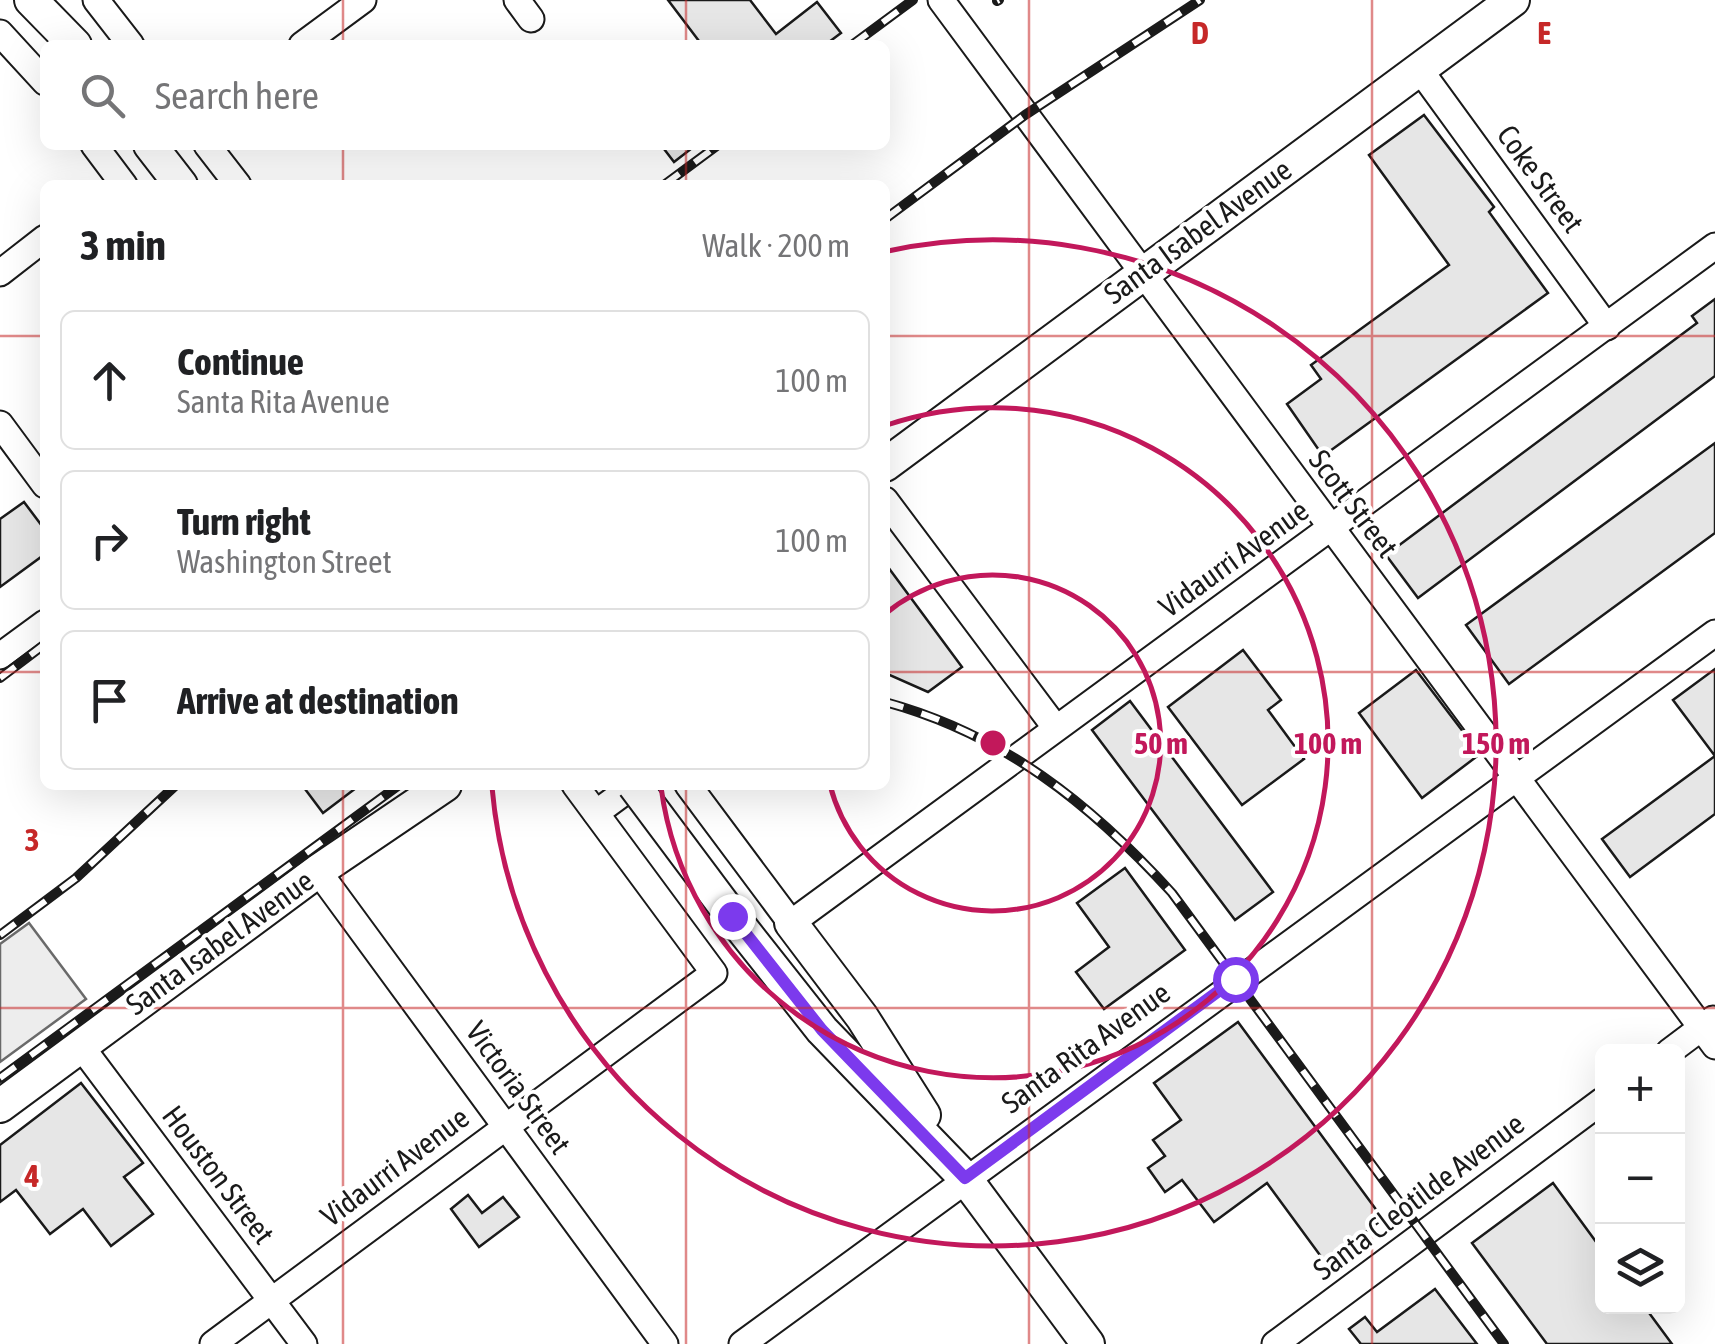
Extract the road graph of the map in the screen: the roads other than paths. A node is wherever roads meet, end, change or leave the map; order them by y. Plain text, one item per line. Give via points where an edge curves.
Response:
1 (31, 0) edge
2 (96, 0) edge
3 (363, 0) edge
4 (941, 0) edge
5 (1512, 0) edge
6 (0, 33) edge
7 (71, 40) edge
8 (127, 40) edge
9 (309, 40) edge
10 (1420, 70) junction
11 (40, 77) edge
12 (97, 150) edge
13 (154, 150) edge
14 (211, 150) edge
15 (116, 180) edge
16 (176, 180) edge
17 (234, 180) edge
18 (40, 242) edge
19 (1715, 246) edge
20 (1142, 272) junction
21 (0, 273) edge
22 (1607, 327) junction
23 (0, 424) edge
24 (890, 461) edge
25 (40, 478) edge
26 (890, 507) edge
27 (1331, 529) junction
28 (40, 626) edge
29 (1715, 632) edge
30 (0, 656) edge
31 (1055, 727) junction
32 (1517, 776) junction
33 (438, 790) edge
34 (579, 790) edge
35 (627, 790) edge
36 (638, 790) edge
37 (692, 790) edge
38 (596, 813) junction
39 (318, 871) junction
40 (791, 922) junction
41 (1710, 1030) edge
42 (1684, 1044) edge
43 (80, 1045) junction
44 (0, 1106) edge
45 (1595, 1107) edge
46 (505, 1126) junction
47 (965, 1178) junction
48 (272, 1301) junction
49 (213, 1344) edge
50 (304, 1344) edge
51 (665, 1344) edge
52 (742, 1344) edge
53 (1088, 1344) edge
54 (1274, 1344) edge

1 - 7 main road
2 - 8 street
3 - 9 street
4 - 20 street, Scott Street
5 - 10 main road, Santa Isabel Avenue
6 - 11 street
10 - 20 main road, Santa Isabel Avenue
10 - 22 street, Coke Street
12 - 15 street
13 - 16 main road
14 - 17 street
18 - 21 street
19 - 22 street, Vidaurri Avenue
20 - 24 main road, Santa Isabel Avenue
20 - 27 street, Scott Street
22 - 27 street, Vidaurri Avenue
23 - 25 street
26 - 31 street
27 - 31 street, Vidaurri Avenue
27 - 32 street, Scott Street
28 - 30 street
29 - 32 street, Santa Rita Avenue
31 - 40 street, Vidaurri Avenue
32 - 41 street, Scott Street
32 - 47 street, Santa Rita Avenue
33 - 39 main road, Santa Isabel Avenue
34 - 38 street
35 - 38 street
36 - 47 main road, bridge via 822,1030
37 - 40 street
38 - 46 street, Vidaurri Avenue via 714,973
39 - 43 main road, Santa Isabel Avenue
39 - 46 street, Victoria Street
40 - 47 main road via 862,1017
41 - 42 street
43 - 44 main road, Santa Isabel Avenue
43 - 48 street, Houston Street
45 - 54 street, Santa Cleotilde Avenue
46 - 48 street, Vidaurri Avenue
46 - 51 street, Victoria Street
47 - 52 street, Santa Rita Avenue
47 - 53 main road
48 - 49 street, Vidaurri Avenue
48 - 50 street, Houston Street

